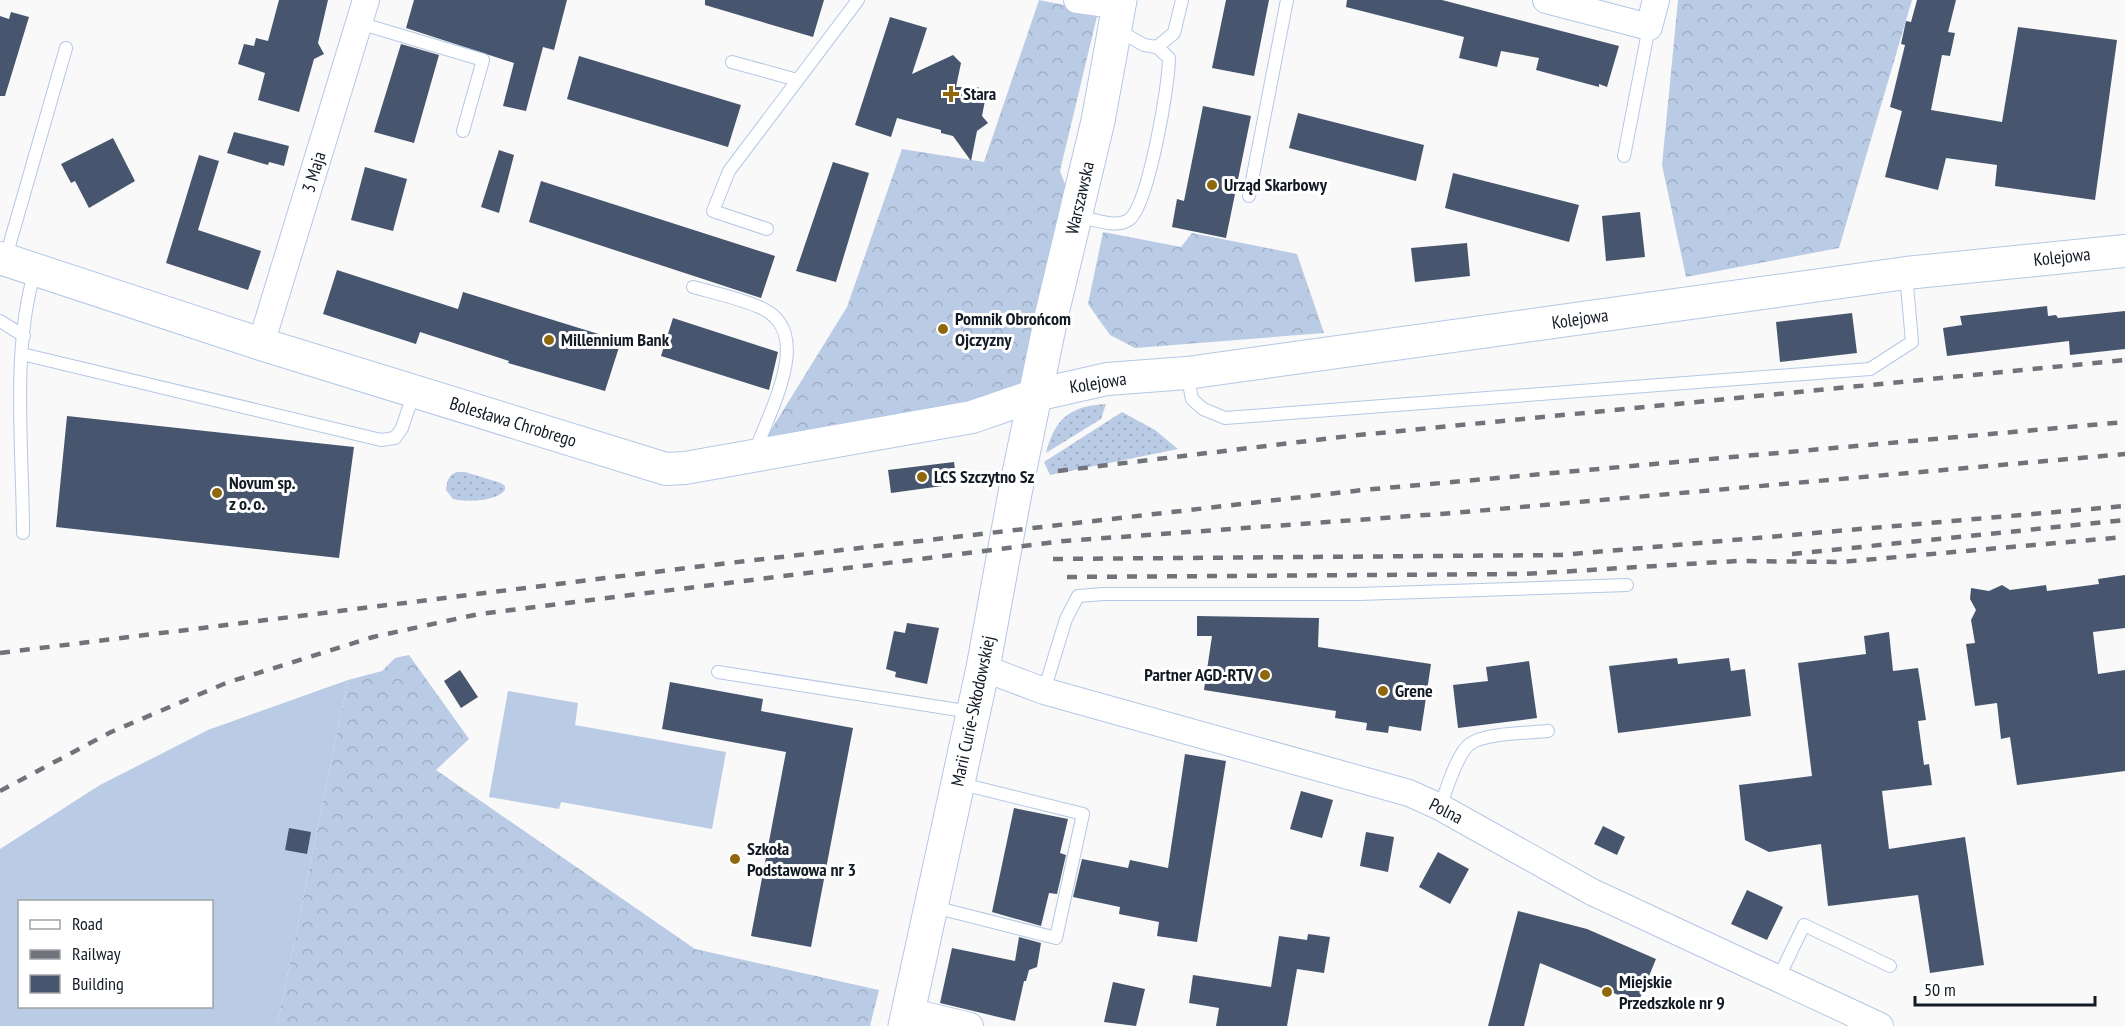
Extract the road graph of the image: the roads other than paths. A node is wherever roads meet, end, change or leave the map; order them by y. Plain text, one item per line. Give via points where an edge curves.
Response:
1 (1077, 0) edge
2 (1182, 0) edge
3 (1287, 0) edge
4 (1546, 0) edge
5 (1656, 0) edge
6 (854, 2) edge
7 (1118, 11) edge
8 (362, 12) edge
9 (1648, 27) junction
10 (1157, 46) junction
11 (66, 48) dead end
12 (732, 62) dead end
13 (797, 80) junction
14 (463, 131) dead end
15 (1623, 156) dead end
16 (1249, 196) dead end
17 (1077, 216) junction
18 (766, 229) dead end
19 (2125, 251) edge
20 (3, 259) edge
21 (36, 269) junction
22 (1906, 273) junction
23 (693, 287) dead end
24 (0, 321) edge
25 (24, 336) junction
26 (261, 344) junction
27 (22, 354) junction
28 (1186, 373) junction
29 (414, 391) junction
30 (1036, 395) junction
31 (753, 457) junction
32 (23, 532) dead end
33 (1627, 585) dead end
34 (983, 668) junction
35 (718, 672) dead end
36 (1044, 691) junction
37 (973, 712) junction
38 (1548, 731) dead end
39 (957, 783) junction
40 (1440, 807) junction
41 (930, 905) junction
42 (1890, 966) dead end
43 (1778, 979) junction
44 (906, 1018) edge
45 (970, 1026) edge
46 (1880, 1026) edge

1 - 7 street
2 - 10 lane via 1174,33
3 - 16 lane
4 - 9 street
5 - 9 street
6 - 13 lane
7 - 10 lane via 1144,45
7 - 17 main road, Warszawska
8 - 14 lane via 483,60
8 - 26 street, 3 Maja
9 - 15 lane
10 - 17 lane via 1169,58 1169,68 1146,186 1131,218 1119,224
11 - 20 lane
12 - 13 lane
13 - 18 lane via 729,171 713,211
17 - 30 main road, Warszawska
19 - 22 street, Kolejowa
20 - 21 street, Bolesława Chrobrego
21 - 25 lane via 28,292
21 - 26 street, Bolesława Chrobrego
22 - 28 street, Kolejowa
22 - 28 lane via 1912,342 1869,369 1225,418 1203,409 1192,399
23 - 31 lane via 760,307 775,316 786,331 785,373
24 - 25 lane
25 - 27 lane
26 - 29 street, Bolesława Chrobrego
27 - 29 lane via 381,440 395,438 402,428
27 - 32 lane
28 - 30 street, Kolejowa via 1107,379
29 - 31 street, Bolesława Chrobrego via 666,468
30 - 31 street, Bolesława Chrobrego via 972,417
30 - 34 main road, Marii Curie-Skłodowskiej
33 - 36 lane via 1359,594 1078,596 1066,619
34 - 36 street, Polna
34 - 37 main road, Marii Curie-Skłodowskiej
35 - 37 lane
36 - 40 street, Polna via 1409,793
37 - 39 main road, Marii Curie-Skłodowskiej
38 - 40 lane via 1482,738 1470,743 1462,751
39 - 41 main road, Marii Curie-Skłodowskiej
39 - 41 lane via 1083,814 1056,938
40 - 43 street, Polna via 1592,891
41 - 44 main road, Marii Curie-Skłodowskiej
42 - 43 lane via 1804,925
43 - 46 street, Polna
44 - 45 street

